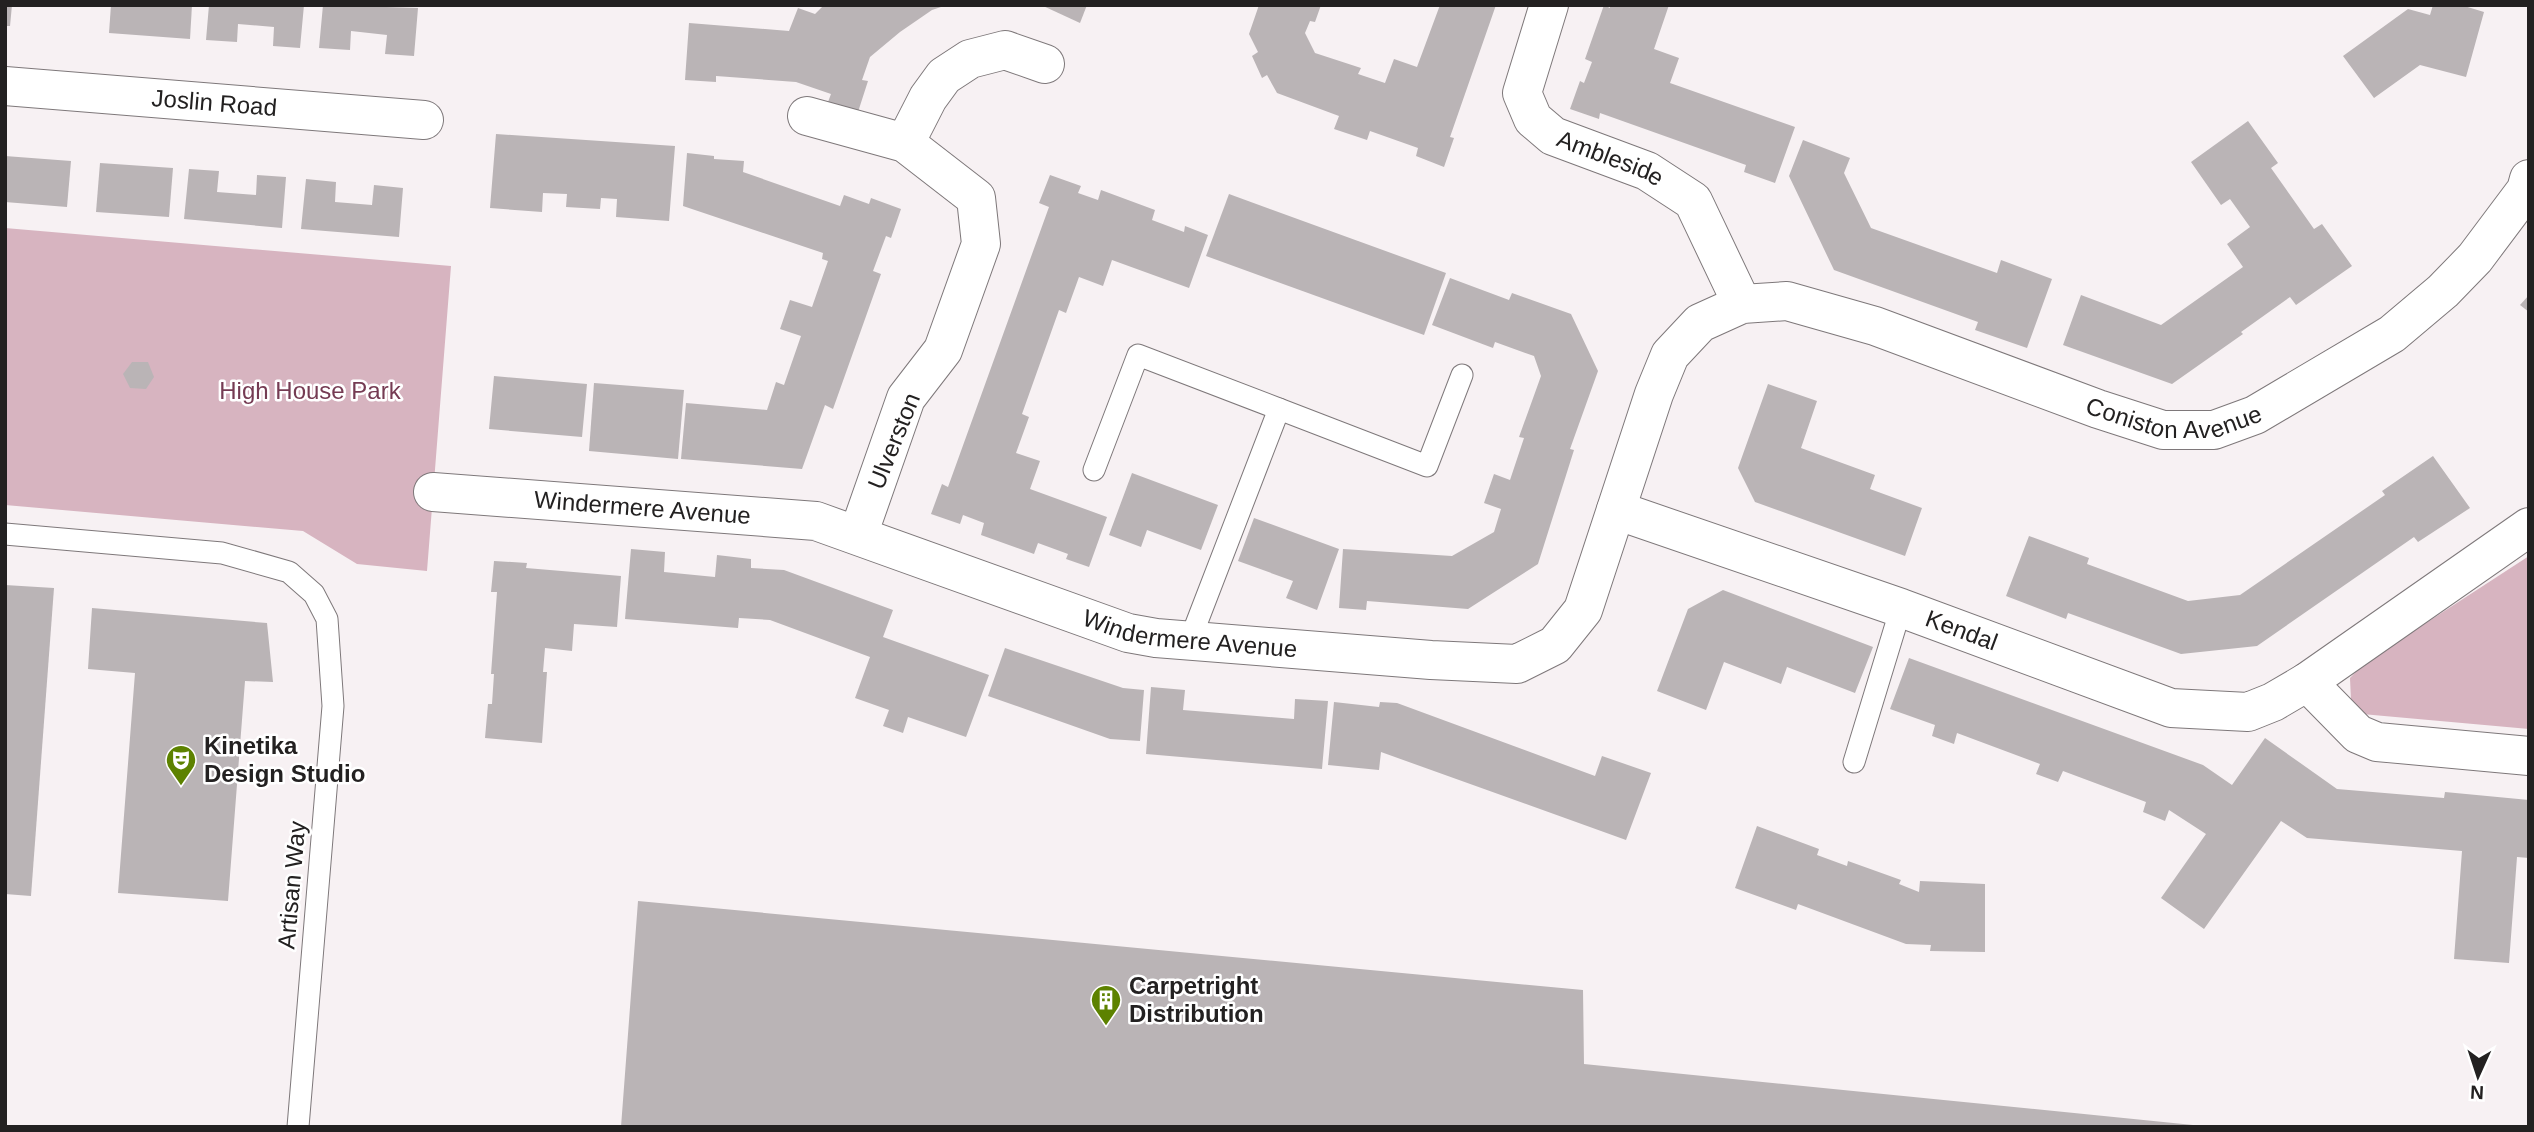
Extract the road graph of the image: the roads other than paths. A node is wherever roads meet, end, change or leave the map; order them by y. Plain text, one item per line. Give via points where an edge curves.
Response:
1 (1549, 5) edge
2 (1045, 64) dead end
3 (5, 86) edge
4 (807, 116) dead end
5 (424, 120) dead end
6 (905, 143) junction
7 (2529, 179) edge
8 (1742, 304) junction
9 (1462, 375) dead end
10 (1279, 409) junction
11 (1094, 470) dead end
12 (433, 492) dead end
13 (1616, 510) junction
14 (2529, 527) edge
15 (5, 534) edge
16 (858, 535) junction
17 (1901, 608) junction
18 (1190, 640) junction
19 (2307, 682) junction
20 (2529, 756) edge
21 (1854, 762) dead end
22 (298, 1127) edge

1 - 8 street, Ambleside via 1522,93 1533,119 1553,136 1647,171 1693,201
2 - 6 street via 1006,50 970,60 944,76
3 - 5 street, Joslin Road
4 - 6 street, Ulverston
6 - 16 street, Ulverston via 976,198 981,244 943,350 906,398
7 - 8 street, Coniston Avenue via 2526,190 2474,258 2392,334 2255,415 2214,430 2163,430 1875,326 1787,301
8 - 13 street, Windermere Avenue via 1700,323 1670,355
9 - 10 lane via 1427,466
10 - 11 lane via 1138,355
10 - 18 lane
12 - 16 street, Windermere Avenue via 816,521
13 - 17 street, Kendal
13 - 18 street, Windermere Avenue via 1583,610 1555,645 1517,664
14 - 19 street, Kendal
15 - 22 lane, Artisan Way via 244,558 289,572 314,594 327,619 333,706
16 - 18 street, Windermere Avenue via 1128,633
17 - 19 street, Kendal via 2171,708 2248,712
17 - 21 lane
19 - 20 street via 2358,734 2377,741

